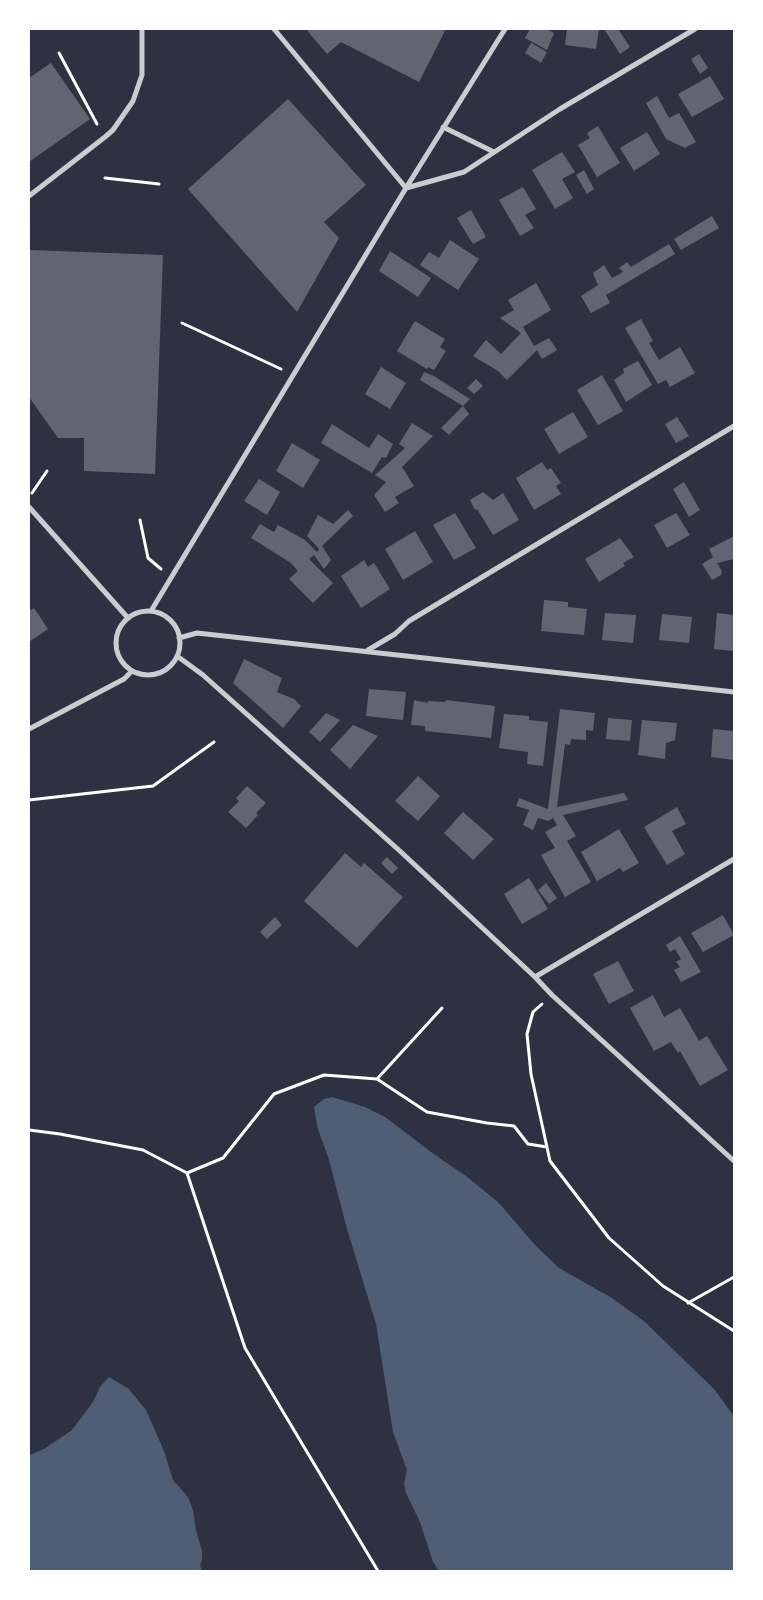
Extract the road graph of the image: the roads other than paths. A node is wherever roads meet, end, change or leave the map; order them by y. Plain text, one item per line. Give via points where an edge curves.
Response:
1 (142, 29) edge
2 (274, 29) edge
3 (504, 29) edge
4 (695, 29) edge
5 (443, 127) junction
6 (494, 152) junction
7 (406, 188) junction
8 (29, 196) edge
9 (734, 426) edge
10 (29, 508) edge
11 (151, 611) junction
12 (128, 618) junction
13 (179, 638) junction
14 (368, 650) junction
15 (177, 656) junction
16 (132, 670) junction
17 (734, 692) edge
18 (29, 729) edge
19 (734, 859) edge
20 (535, 976) junction
21 (734, 1160) edge

1 - 8 street via 142,75 133,101 105,138
2 - 7 street
3 - 5 street
4 - 6 street
5 - 6 street
5 - 7 street
6 - 7 street via 464,172
7 - 11 street
9 - 14 street via 409,621 395,634
10 - 12 street
11 - 12 street
11 - 13 street via 170,620
12 - 16 street via 120,625 116,645 118,655
13 - 14 street via 197,633
13 - 15 street
14 - 17 street
15 - 16 street via 161,672 142,674
15 - 20 street via 379,832
16 - 18 street via 124,679
19 - 20 street
20 - 21 street

